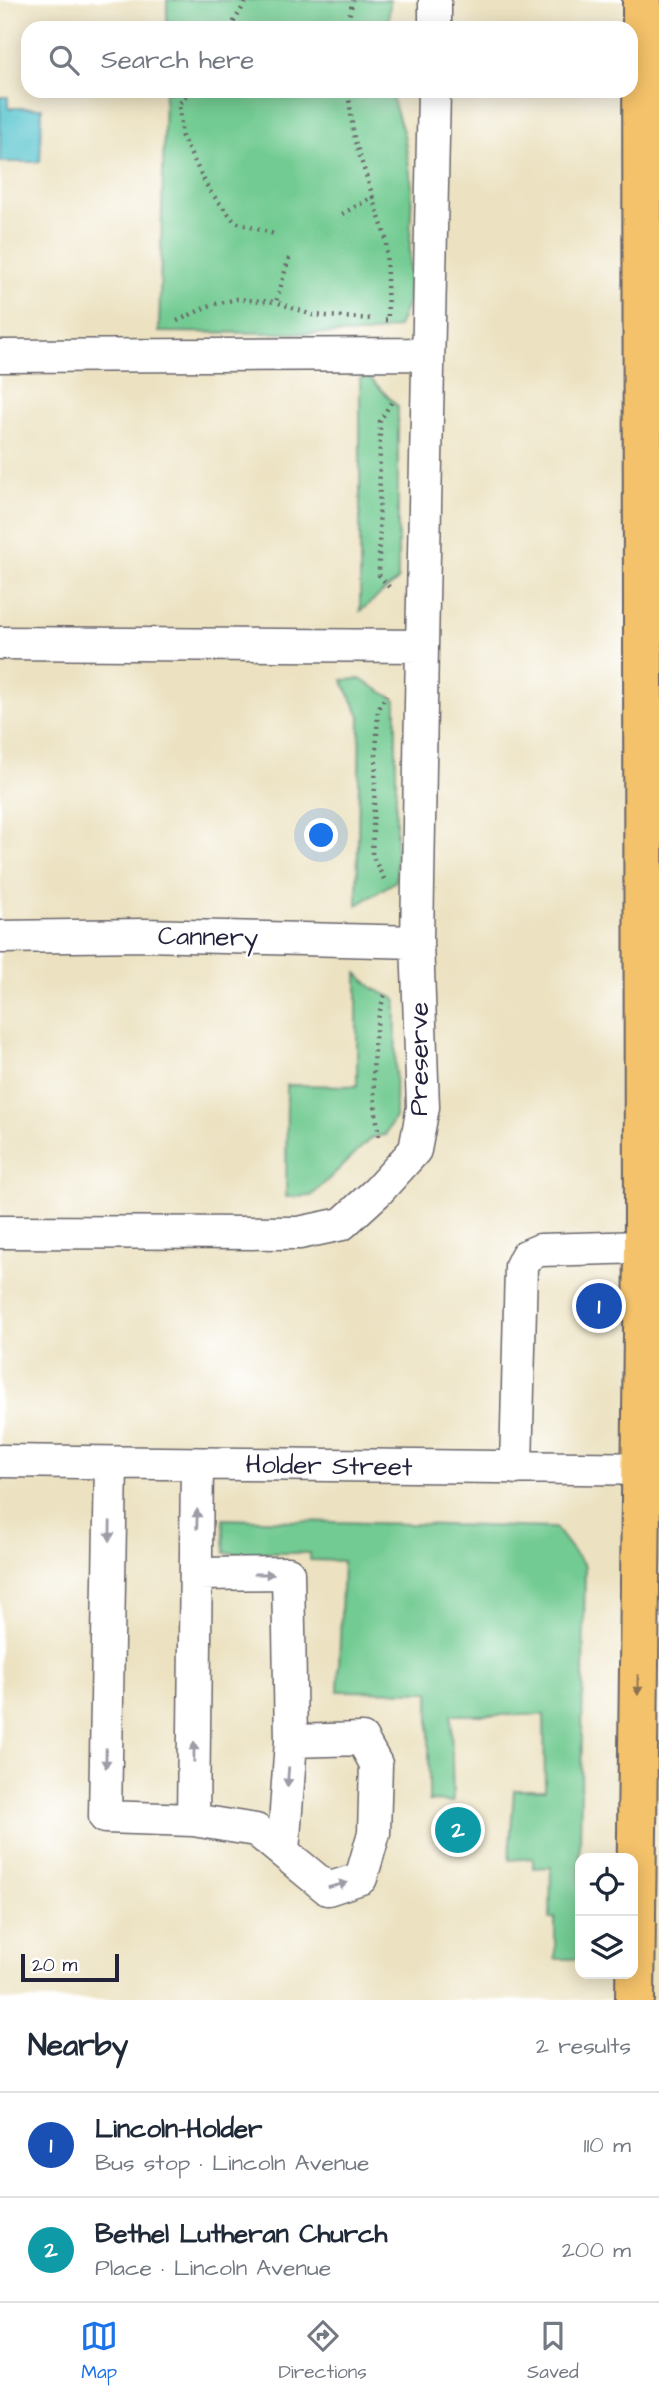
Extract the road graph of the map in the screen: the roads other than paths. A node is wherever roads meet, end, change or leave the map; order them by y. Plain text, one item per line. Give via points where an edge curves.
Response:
1 (435, 0) edge
2 (642, 0) edge
3 (435, 21) edge
4 (644, 56) edge
5 (434, 98) edge
6 (428, 355) junction
7 (0, 356) edge
8 (0, 643) edge
9 (422, 646) junction
10 (0, 937) edge
11 (417, 942) junction
12 (0, 1232) edge
13 (644, 1247) junction
14 (0, 1461) edge
15 (111, 1462) junction
16 (197, 1464) junction
17 (516, 1468) junction
18 (649, 1469) edge
19 (196, 1574) junction
20 (291, 1741) junction
21 (193, 1821) junction
22 (283, 1852) junction
23 (635, 2000) edge

1 - 3 street
2 - 4 main road
4 - 13 main road
5 - 6 street, Preserve
6 - 7 street
6 - 9 street, Preserve
8 - 9 street
9 - 11 street, Preserve
10 - 11 street, Cannery via 144,935
11 - 12 street, Preserve via 423,1107 415,1150 342,1224 299,1233
13 - 17 street via 540,1250 526,1256 521,1266
13 - 18 main road
14 - 15 street, Holder Street
15 - 16 street, Holder Street
15 -> 21 street via 105,1817
16 - 17 street, Holder Street
19 -> 16 street
17 - 18 street, Holder Street
18 -> 23 main road
19 -> 20 street via 288,1573
21 -> 19 street
20 -> 22 street
22 -> 20 street via 328,1889 362,1878 374,1833 376,1764 362,1739
21 - 22 street via 256,1830

